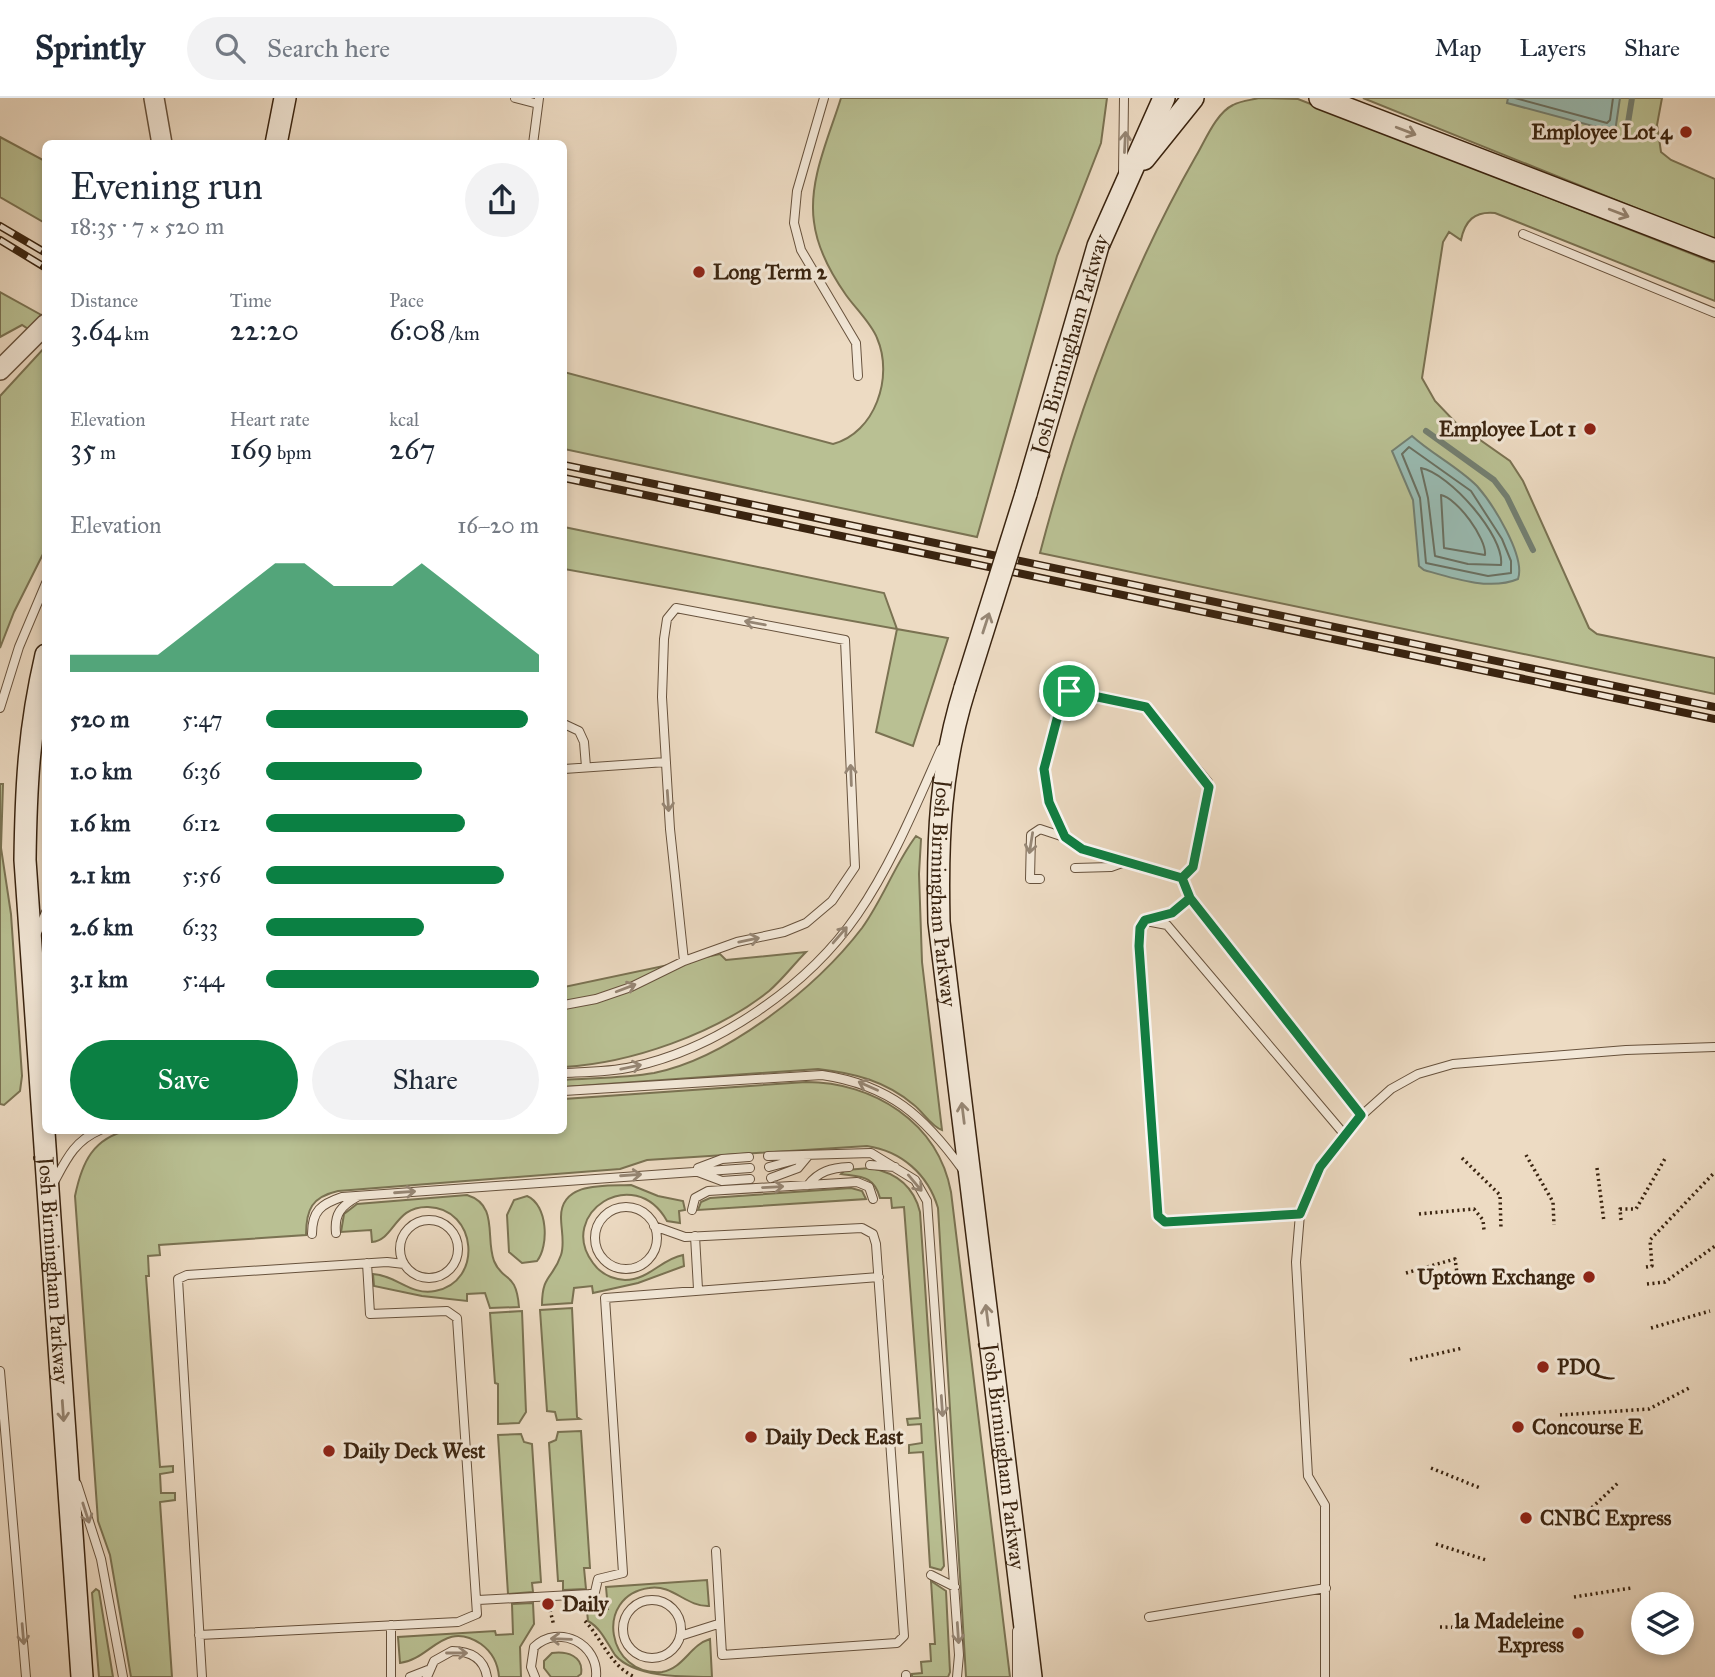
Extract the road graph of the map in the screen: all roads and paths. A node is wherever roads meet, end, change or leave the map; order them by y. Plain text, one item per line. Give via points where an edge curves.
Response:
1 (154, 98) edge
2 (515, 98) edge
3 (824, 98) edge
4 (1124, 98) edge
5 (1164, 98) edge
6 (1193, 98) edge
7 (1320, 98) edge
8 (539, 101) edge
9 (286, 103) edge
10 (161, 140) edge
11 (277, 140) edge
12 (534, 140) edge
13 (1122, 185) junction
14 (1523, 234) dead end
15 (1710, 249) edge
16 (1715, 313) edge
17 (38, 331) edge
18 (0, 370) edge
19 (858, 376) dead end
20 (42, 592) edge
21 (42, 673) edge
22 (0, 708) edge
23 (956, 716) junction
24 (567, 725) edge
25 (666, 762) junction
26 (586, 767) junction
27 (567, 769) edge
28 (1065, 837) junction
29 (1125, 862) junction
30 (1075, 868) dead end
31 (1182, 878) junction
32 (1040, 879) dead end
33 (1190, 898) junction
34 (1172, 913) junction
35 (1145, 920) junction
36 (42, 922) edge
37 (1167, 925) junction
38 (30, 952) junction
39 (684, 961) junction
40 (567, 1004) edge
41 (1715, 1047) edge
42 (567, 1073) edge
43 (567, 1091) edge
44 (1361, 1115) junction
45 (42, 1124) edge
46 (43, 1134) edge
47 (91, 1134) edge
48 (1344, 1134) junction
49 (1526, 1155) dead end
50 (768, 1156) dead end
51 (808, 1156) junction
52 (749, 1157) dead end
53 (1666, 1157) dead end
54 (1462, 1158) dead end
55 (870, 1165) dead end
56 (769, 1167) dead end
57 (849, 1167) dead end
58 (750, 1168) dead end
59 (900, 1168) junction
60 (1597, 1168) dead end
61 (692, 1170) junction
62 (1713, 1174) dead end
63 (771, 1178) dead end
64 (750, 1179) dead end
65 (971, 1181) junction
66 (808, 1185) junction
67 (359, 1195) junction
68 (47, 1196) junction
69 (873, 1199) dead end
70 (692, 1210) dead end
71 (1300, 1214) junction
72 (1419, 1214) dead end
73 (1621, 1220) dead end
74 (1604, 1222) dead end
75 (1554, 1225) dead end
76 (654, 1226) junction
77 (1502, 1229) dead end
78 (1484, 1230) dead end
79 (336, 1233) dead end
80 (312, 1234) dead end
81 (695, 1236) junction
82 (1715, 1246) edge
83 (367, 1263) junction
84 (404, 1264) junction
85 (1646, 1267) dead end
86 (1406, 1273) dead end
87 (879, 1278) junction
88 (1458, 1280) dead end
89 (1647, 1284) dead end
90 (698, 1289) junction
91 (1710, 1311) dead end
92 (1651, 1328) dead end
93 (1463, 1348) dead end
94 (1410, 1360) dead end
95 (0, 1371) edge
96 (1691, 1387) dead end
97 (1560, 1415) dead end
98 (65, 1448) junction
99 (1431, 1468) dead end
100 (1618, 1483) dead end
101 (1480, 1488) dead end
102 (1568, 1516) dead end
103 (1436, 1544) dead end
104 (716, 1551) dead end
105 (1486, 1560) dead end
106 (931, 1575) dead end
107 (1019, 1577) junction
108 (955, 1587) junction
109 (1326, 1588) junction
110 (1631, 1588) dead end
111 (549, 1597) junction
112 (1574, 1597) dead end
113 (478, 1600) junction
114 (1149, 1617) dead end
115 (585, 1621) dead end
116 (718, 1624) junction
117 (391, 1625) junction
118 (1440, 1627) dead end
119 (1491, 1628) dead end
120 (199, 1635) junction
121 (680, 1636) junction
122 (559, 1637) junction
123 (427, 1674) edge
124 (26, 1677) edge
125 (82, 1677) edge
126 (123, 1677) edge
127 (202, 1677) edge
128 (391, 1677) edge
129 (410, 1677) edge
130 (487, 1677) edge
131 (535, 1677) edge
132 (596, 1677) edge
133 (635, 1677) edge
134 (957, 1677) edge
135 (1017, 1677) edge
136 (1031, 1677) edge
137 (1325, 1677) edge

1 - 10 street
2 - 8 lane
3 - 19 lane via 797,191 794,223 801,250 856,343
13 -> 4 lane
5 - 13 main road, Josh Birmingham Parkway
6 - 13 main road
7 -> 15 main road
8 - 12 lane
9 - 11 main road
23 -> 13 main road, Josh Birmingham Parkway, bridge via 1098,246
14 - 16 lane
17 - 18 street
20 - 22 lane
21 - 38 main road, Josh Birmingham Parkway via 31,721 26,789
42 -> 23 lane via 619,1070 653,1062 745,1019 808,973 875,887
65 -> 23 main road, Josh Birmingham Parkway via 939,922 939,810
24 - 26 lane via 579,731 584,742
25 - 26 lane
25 -> 39 lane
39 -> 25 lane via 806,923 832,901 855,867 845,640 676,608 667,619 664,639
26 - 27 lane
28 - 29 lane via 1082,849
28 - 31 lane via 1049,802 1044,769 1063,696 1069,691 1146,707 1209,787 1193,867
28 -> 32 lane via 1040,829 1031,835 1030,879
29 - 30 lane
29 - 31 lane
31 - 33 lane
33 - 34 lane
33 - 44 lane
34 - 35 lane
34 - 37 lane
35 - 37 lane
35 - 71 lane via 1139,946 1158,1216 1165,1222
36 - 38 lane
37 - 48 lane
38 - 45 main road, Josh Birmingham Parkway
40 -> 39 lane via 631,987
41 - 44 lane via 1453,1064 1418,1074
65 -> 43 lane via 922,1121 889,1096 854,1080 822,1075
44 - 48 lane
46 - 68 main road, Josh Birmingham Parkway
47 - 68 lane via 71,1151
48 - 71 lane via 1312,1181
49 - 75 path via 1553,1202
50 - 51 lane
51 - 56 lane
51 - 59 lane via 871,1153
51 - 63 lane via 798,1168
52 - 61 lane via 722,1159
53 - 73 path via 1636,1209 1620,1209
54 - 77 path via 1500,1195
55 - 59 lane
57 - 66 lane via 825,1171
58 - 61 lane
59 -> 108 lane via 921,1189 929,1214
60 - 74 path
61 - 64 lane via 722,1181
67 -> 61 lane
62 - 85 path via 1650,1241 1652,1266
107 -> 65 main road, Josh Birmingham Parkway
66 - 69 lane via 864,1183
70 -> 66 lane via 695,1198 708,1191
67 - 79 lane via 342,1206
67 - 80 lane via 320,1206 314,1214
68 -> 98 main road, Josh Birmingham Parkway
71 - 109 lane via 1296,1262 1308,1476 1325,1505
72 - 78 path via 1474,1209
76 - 76 lane via 641,1211 612,1210 598,1223 598,1252 613,1266 643,1264 656,1247
76 - 81 lane via 679,1237
81 - 87 lane via 862,1228 874,1238
81 - 90 lane
82 - 89 path via 1665,1282
83 - 84 lane
83 - 113 lane via 370,1314 446,1311 457,1318
83 - 120 lane via 178,1279
84 - 84 lane via 423,1277 442,1274 457,1251 453,1233 438,1221 414,1224 401,1240
86 - 88 path via 1455,1259
87 - 90 lane
87 - 116 lane via 904,1636 897,1643 726,1656 720,1653
90 - 111 lane via 614,1295 604,1300 623,1573 598,1578 593,1593
91 - 92 path
93 - 94 path
95 -> 124 lane
96 - 97 path via 1649,1409
98 - 125 main road, Josh Birmingham Parkway
98 -> 126 lane via 101,1559
99 - 101 path
100 - 102 path via 1582,1517
103 - 105 path
104 - 116 lane
106 - 108 lane
107 - 135 lane
107 - 136 main road, Josh Birmingham Parkway
108 -> 134 lane
109 - 114 lane
109 - 137 lane
110 - 112 path
111 - 113 lane
111 - 122 path
113 - 117 lane via 477,1614 467,1620
115 - 133 path via 612,1659
116 - 121 lane
117 - 120 lane
117 - 128 lane
118 - 119 path
120 - 127 lane
121 - 121 lane via 676,1611 660,1601 641,1602 624,1623 625,1641 647,1658 666,1655
122 - 131 lane via 534,1647 531,1667
132 -> 122 lane via 597,1667 586,1646
123 - 129 lane
123 -> 130 lane via 442,1654 463,1651 481,1661

